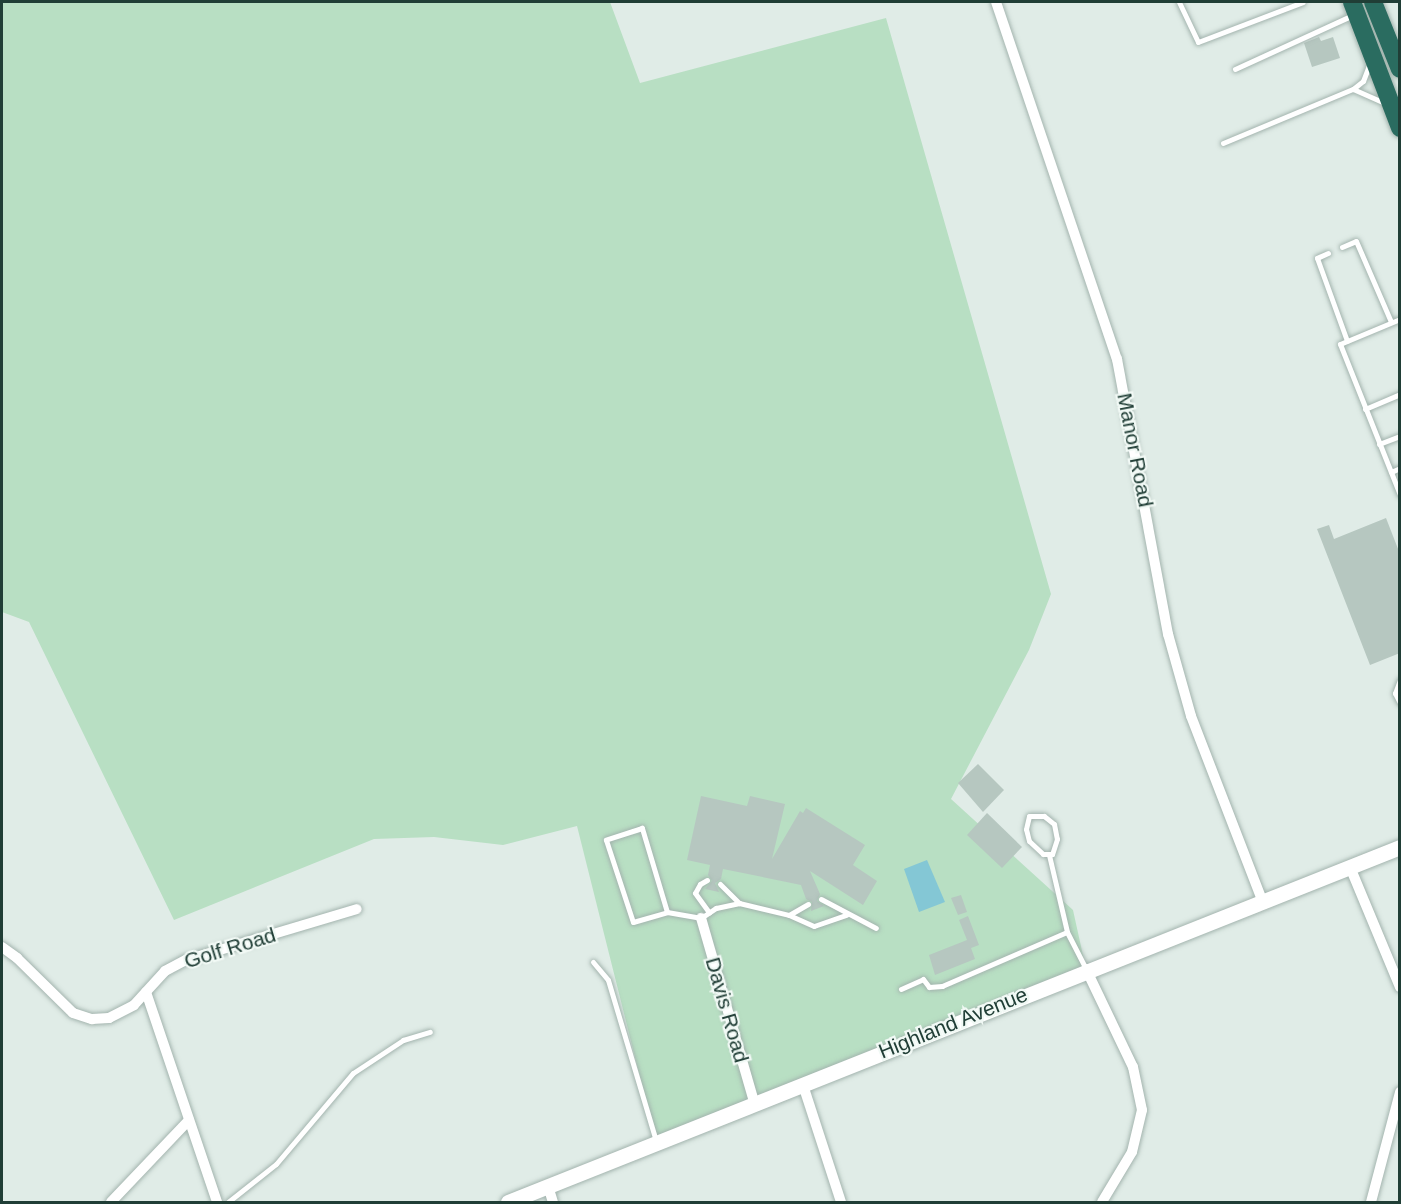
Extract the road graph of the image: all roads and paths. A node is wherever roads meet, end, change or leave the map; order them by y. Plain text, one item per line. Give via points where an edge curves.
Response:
1 (996, 2) edge
2 (1179, 2) edge
3 (1303, 2) edge
4 (1373, 2) edge
5 (1354, 7) edge
6 (1372, 57) junction
7 (1397, 58) edge
8 (1235, 69) dead end
9 (1353, 89) junction
10 (1396, 119) edge
11 (1223, 143) dead end
12 (1342, 247) dead end
13 (1328, 253) dead end
14 (1400, 319) edge
15 (1391, 322) junction
16 (1347, 341) junction
17 (1400, 394) edge
18 (1365, 409) junction
19 (1400, 436) edge
20 (1379, 444) junction
21 (1400, 468) edge
22 (1391, 472) junction
23 (1400, 495) edge
24 (1400, 680) edge
25 (1400, 703) edge
26 (1400, 846) edge
27 (1049, 855) junction
28 (1350, 867) junction
29 (707, 880) dead end
30 (720, 884) dead end
31 (821, 899) dead end
32 (1262, 900) junction
33 (739, 903) junction
34 (808, 904) dead end
35 (357, 909) dead end
36 (667, 912) junction
37 (705, 915) junction
38 (789, 915) junction
39 (846, 915) junction
40 (876, 928) dead end
41 (1067, 932) junction
42 (2, 948) edge
43 (593, 962) dead end
44 (1086, 969) junction
45 (1400, 987) edge
46 (902, 989) dead end
47 (146, 992) junction
48 (430, 1032) dead end
49 (803, 1085) junction
50 (1400, 1092) edge
51 (754, 1102) junction
52 (189, 1120) junction
53 (656, 1141) junction
54 (548, 1186) junction
55 (111, 1203) edge
56 (217, 1203) edge
57 (228, 1203) edge
58 (508, 1203) edge
59 (553, 1203) edge
60 (841, 1203) edge
61 (1102, 1203) edge
62 (1371, 1203) edge

1 - 32 street, Manor Road via 1117,359 1168,634 1191,716
2 - 3 lane via 1198,42
4 - 7 highway
5 - 6 highway
5 - 8 lane
6 - 9 lane via 1363,81
6 - 10 highway
9 - 10 lane via 1372,95
9 - 11 lane
12 - 15 lane via 1356,241
13 - 16 lane via 1317,258
14 - 15 lane
15 - 16 lane
16 - 18 lane via 1341,344
17 - 18 lane
18 - 20 lane
19 - 20 lane
20 - 22 lane
21 - 22 lane
22 - 23 lane
24 - 25 lane via 1395,693
26 - 28 street, Highland Avenue
27 - 27 lane via 1057,843 1054,824 1044,816 1030,816 1026,826 1029,841
27 - 41 lane
28 - 32 street, Highland Avenue
28 - 45 street
29 - 37 lane via 698,885 696,895
30 - 33 lane
31 - 39 lane via 832,902
32 - 44 street, Highland Avenue
33 - 37 lane
33 - 38 lane
34 - 38 lane
35 - 47 street, Golf Road via 186,960 165,971
36 - 36 lane via 633,922 606,840 642,828
36 - 37 lane
37 - 51 street, Davis Road
38 - 39 lane via 816,926
39 - 40 lane
41 - 44 lane
41 - 46 lane via 942,986 928,987 923,979
42 - 47 street, Golf Road via 17,957 73,1013 92,1019 122,1012
43 - 53 lane via 608,980
44 - 49 street, Highland Avenue
44 - 61 street via 1133,1067 1142,1110 1132,1152
47 - 52 street
48 - 57 lane via 403,1040 353,1073 276,1164
49 - 51 street, Highland Avenue
49 - 60 street
50 - 62 street
51 - 53 street, Highland Avenue
52 - 55 street
52 - 56 street
53 - 54 street, Highland Avenue
54 - 58 street, Highland Avenue
54 - 59 street

